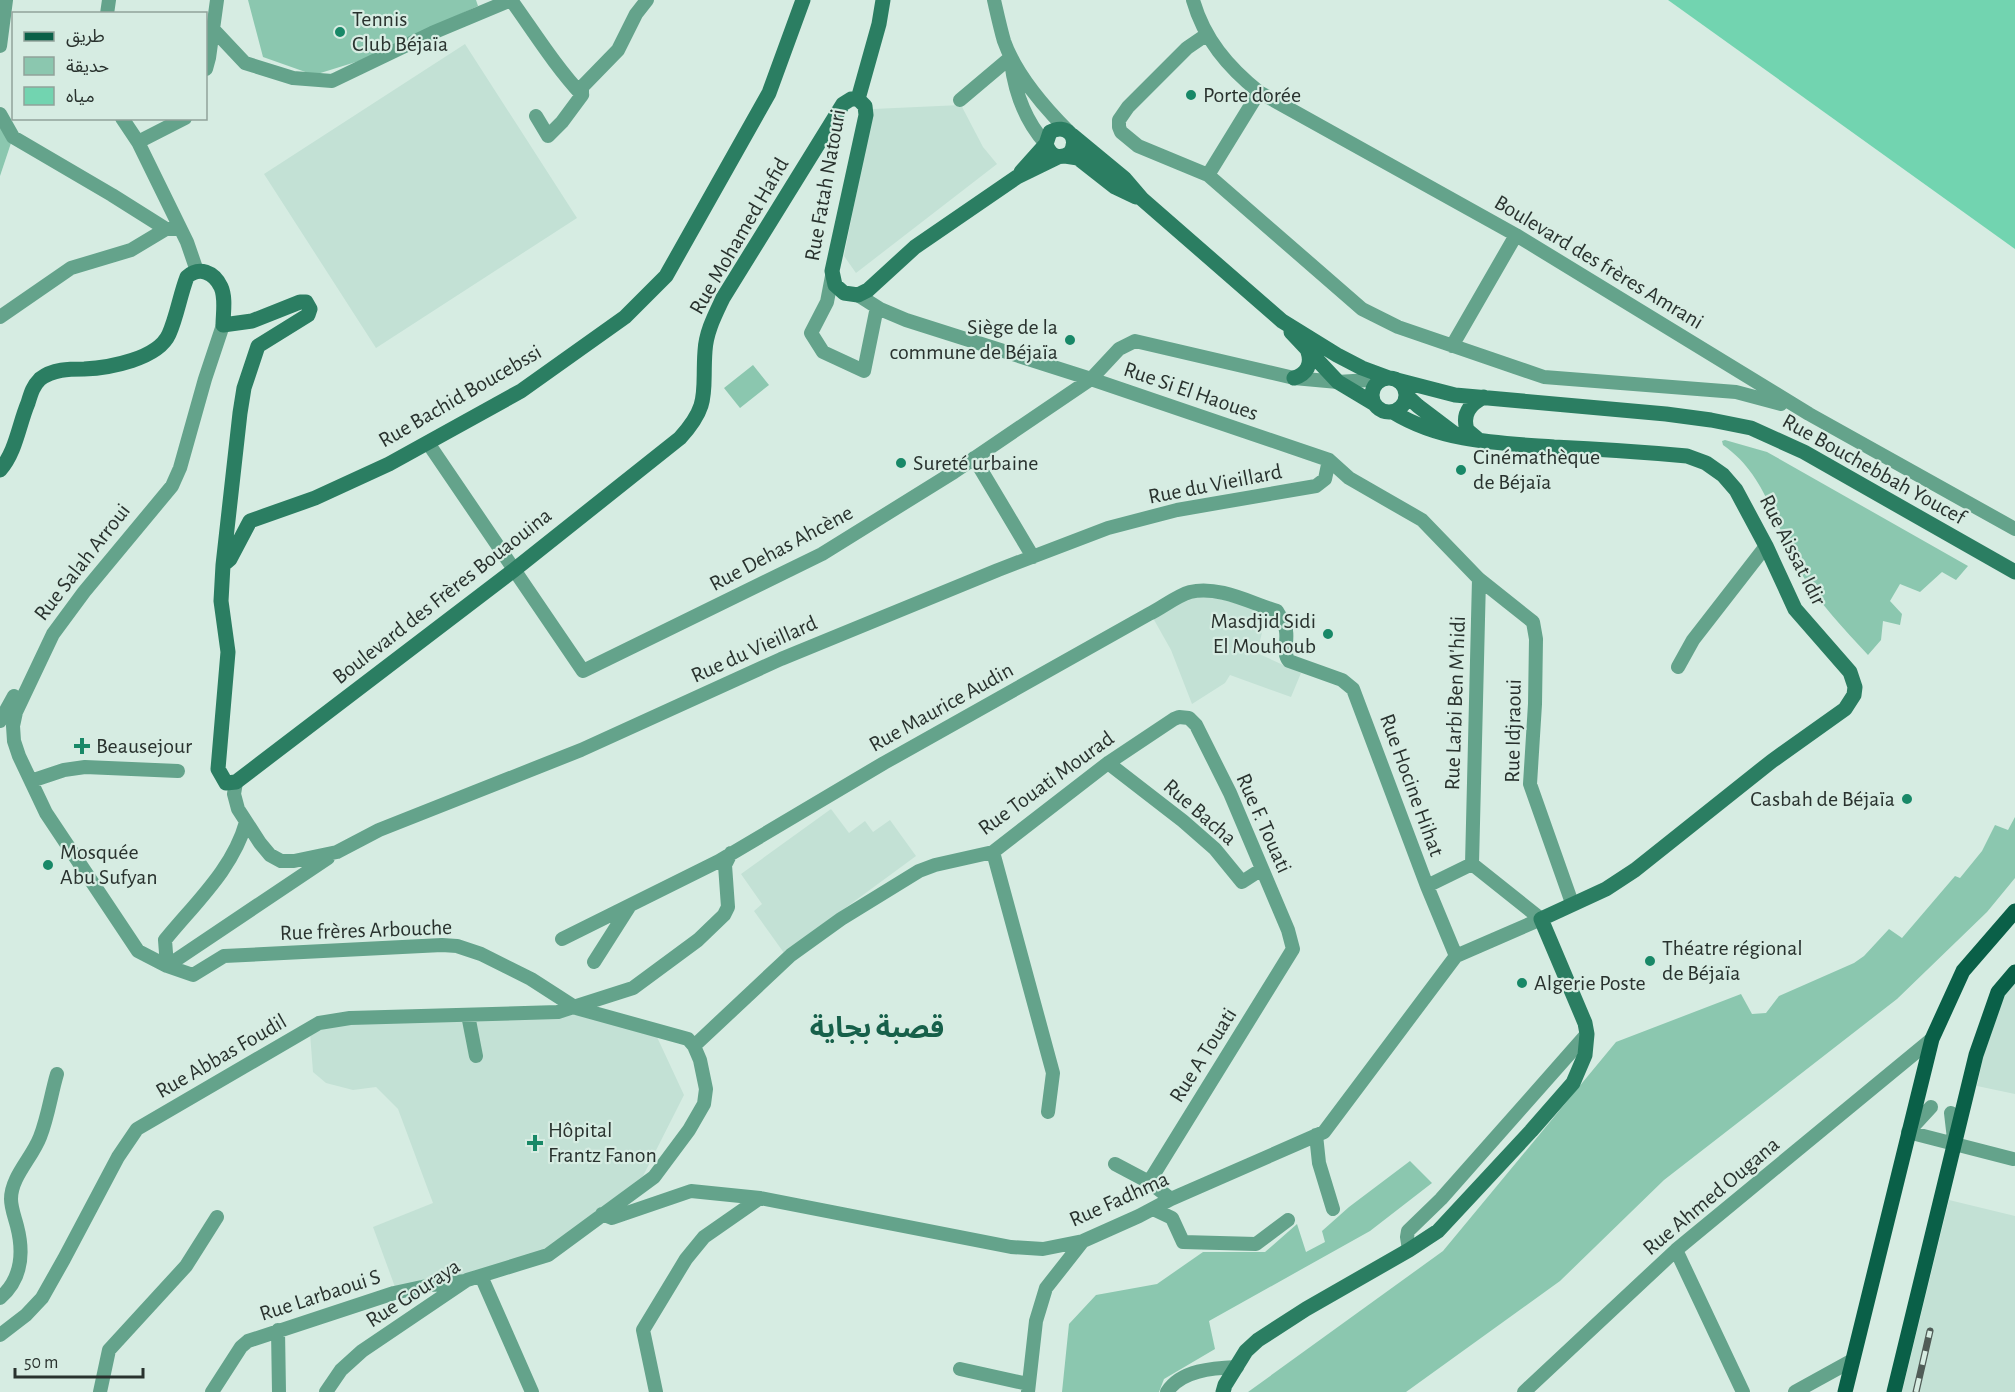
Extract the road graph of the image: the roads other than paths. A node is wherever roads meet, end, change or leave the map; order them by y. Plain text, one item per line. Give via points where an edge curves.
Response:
1 (6, 0) edge
2 (217, 0) edge
3 (511, 0) edge
4 (647, 0) edge
5 (803, 0) edge
6 (883, 0) edge
7 (994, 0) edge
8 (1193, 0) edge
9 (213, 29) junction
10 (1206, 34) junction
11 (0, 46) edge
12 (1011, 57) junction
13 (207, 63) edge
14 (1259, 92) junction
15 (582, 95) junction
16 (858, 99) junction
17 (960, 100) dead end
18 (0, 114) edge
19 (536, 116) dead end
20 (123, 120) edge
21 (181, 120) edge
22 (1029, 123) junction
23 (0, 126) edge
24 (1070, 133) junction
25 (13, 137) junction
26 (138, 142) junction
27 (1046, 144) junction
28 (1061, 157) junction
29 (1028, 165) junction
30 (1208, 175) junction
31 (1017, 177) junction
32 (1142, 199) junction
33 (172, 229) junction
34 (1516, 235) junction
35 (194, 272) junction
36 (832, 276) junction
37 (858, 295) junction
38 (877, 307) junction
39 (0, 317) edge
40 (1282, 321) junction
41 (223, 325) junction
42 (1452, 346) junction
43 (1308, 352) junction
44 (1294, 378) junction
45 (1091, 379) junction
46 (1390, 379) junction
47 (1338, 382) junction
48 (1406, 394) junction
49 (1455, 395) junction
50 (1484, 397) junction
51 (1373, 403) junction
52 (1418, 406) junction
53 (1396, 411) junction
54 (1809, 414) junction
55 (1460, 437) junction
56 (1483, 442) junction
57 (428, 443) junction
58 (675, 444) joint
59 (974, 459) junction
60 (1329, 460) junction
61 (0, 470) edge
62 (2015, 529) edge
63 (1766, 546) junction
64 (1033, 556) junction
65 (223, 566) junction
66 (514, 570) junction
67 (2015, 572) edge
68 (1479, 579) junction
69 (1678, 667) dead end
70 (34, 672) junction
71 (1357, 699) joint
72 (1189, 718) joint
73 (0, 721) edge
74 (1108, 763) junction
75 (178, 771) dead end
76 (31, 781) junction
77 (236, 782) junction
78 (246, 822) junction
79 (337, 852) junction
80 (732, 852) junction
81 (993, 852) junction
82 (1472, 864) junction
83 (1262, 869) junction
84 (1427, 886) junction
85 (1572, 903) junction
86 (631, 906) junction
87 (2015, 911) edge
88 (1541, 919) junction
89 (562, 939) dead end
90 (1293, 949) joint
91 (1456, 956) junction
92 (594, 962) dead end
93 (167, 966) junction
94 (2015, 972) edge
95 (616, 994) junction
96 (576, 1008) junction
97 (468, 1015) junction
98 (621, 1018) junction
99 (1587, 1034) junction
100 (1932, 1040) junction
101 (694, 1046) junction
102 (476, 1056) dead end
103 (57, 1074) dead end
104 (1931, 1107) dead end
105 (1048, 1112) dead end
106 (1952, 1113) dead end
107 (1908, 1132) junction
108 (1316, 1135) junction
109 (1954, 1144) junction
110 (2014, 1160) edge
111 (1115, 1164) dead end
112 (1149, 1182) junction
113 (760, 1198) junction
114 (1171, 1199) junction
115 (1153, 1209) junction
116 (1333, 1209) dead end
117 (602, 1214) junction
118 (218, 1217) dead end
119 (1288, 1220) dead end
120 (1069, 1249) junction
121 (1409, 1250) junction
122 (1676, 1250) junction
123 (474, 1278) junction
124 (0, 1298) edge
125 (278, 1330) junction
126 (0, 1335) edge
127 (1853, 1360) junction
128 (1237, 1367) junction
129 (960, 1369) dead end
130 (1028, 1388) edge
131 (530, 1389) edge
132 (1532, 1389) edge
133 (100, 1392) edge
134 (212, 1392) edge
135 (279, 1392) edge
136 (326, 1392) edge
137 (516, 1392) edge
138 (656, 1392) edge
139 (1167, 1392) edge
140 (1223, 1392) edge
141 (1743, 1392) edge
142 (1795, 1392) edge
143 (1845, 1392) edge
144 (1894, 1392) edge

1 - 11 street
2 - 9 street
3 - 9 street via 332,81 293,78 245,63
3 - 15 street via 561,72
4 - 15 street via 618,50 582,87
5 - 57 main road, Rue Bachid Boucebssi via 769,93 666,276 625,317 521,391
6 - 16 main road, Rue Fatah Natouri
7 - 12 street, Rue Bouchebbah Youcef
8 - 10 street, Boulevard des frères Amrani
9 - 13 street
10 - 14 street, Boulevard des frères Amrani via 1234,70
10 - 30 street via 1128,106 1119,127 1138,146
12 - 17 street
12 - 22 street, Rue Bouchebbah Youcef
12 - 24 street, Rue Bouchebbah Youcef via 1039,99
14 - 30 street
14 - 34 street, Boulevard des frères Amrani
15 - 19 street via 548,136
16 - 36 main road, Rue Fatah Natouri via 865,106 866,115
16 - 58 main road, Rue Mohamed Hafid via 848,100 838,111 723,298 706,340 700,411
18 - 25 street
20 - 26 street
21 - 26 street
22 - 27 street, Rue Bouchebbah Youcef
22 - 29 street, Rue Bouchebbah Youcef via 1033,141
23 - 25 street
24 - 27 main road via 1056,129 1050,132
24 - 28 main road via 1073,148
24 - 32 main road, Rue Bouchebbah Youcef via 1124,178
25 - 33 street
26 - 33 street
27 - 28 main road via 1048,150
27 - 29 main road
28 - 31 main road
28 - 32 main road, Rue Bouchebbah Youcef via 1078,158 1115,187
29 - 31 main road
30 - 42 street via 1362,309
31 - 37 main road via 915,246 876,285
32 - 40 main road, Rue Bouchebbah Youcef
33 - 35 street via 187,242
33 - 39 street via 131,250 71,268
34 - 42 street
34 - 54 street, Boulevard des frères Amrani
35 - 41 main road, Rue Salah Arroui via 210,273 221,286
35 - 61 main road via 187,277 169,335 162,345 106,368 54,372 34,385 12,450
36 - 37 main road, Rue Fatah Natouri via 841,290
36 - 38 street via 827,302 811,333 823,352 864,371
37 - 38 street, Rue Si El Haoues
38 - 45 street, Rue Si El Haoues via 906,320
40 - 43 main road, Rue Bouchebbah Youcef
40 - 46 main road, Rue Bouchebbah Youcef via 1336,355
41 - 65 main road via 252,321 300,302 306,302 310,309 297,323 258,346 251,365 238,423
41 - 70 street, Rue Salah Arroui via 172,486 65,617
42 - 54 street via 1544,377 1736,392
43 - 44 main road via 1308,368
43 - 47 main road, Rue Bouchebbah Youcef
44 - 45 street, Rue Dehas Ahcène via 1135,341 1119,349
44 - 47 street
45 - 59 street, Rue Dehas Ahcène
45 - 60 street, Rue Si El Haoues
46 - 47 street, Rue Bouchebbah Youcef
46 - 48 main road via 1403,386
46 - 49 main road, Rue Bouchebbah Youcef
46 - 51 main road via 1378,381 1372,391
47 - 51 main road, Rue Bouchebbah Youcef
48 - 52 main road, Rue Aissat Idir
48 - 53 main road
49 - 50 main road, Rue Bouchebbah Youcef
49 - 52 main road, Rue Bouchebbah Youcef
50 - 56 main road via 1472,404 1465,424 1471,435
50 - 67 main road, Rue Bouchebbah Youcef via 1666,414 1751,428 1804,452
51 - 53 main road via 1382,411
52 - 53 main road, Rue Bouchebbah Youcef
52 - 55 main road, Rue Aissat Idir
53 - 55 main road, Rue Aissat Idir via 1426,428
54 - 62 street, Boulevard des frères Amrani
55 - 56 main road, Rue Aissat Idir
56 - 63 main road, Rue Aissat Idir via 1687,456 1723,475 1736,490
57 - 65 main road, Rue Bachid Boucebssi via 315,498 250,521
57 - 66 street
58 - 66 main road, Boulevard des Frères Bouaouina
59 - 64 street
59 - 66 street, Rue Dehas Ahcène via 822,555 583,671
60 - 64 street, Rue du Vieillard via 1325,479 1316,486 1177,510 1108,528
60 - 68 street, Rue Si El Haoues via 1349,478 1422,520
63 - 69 street via 1692,640
63 - 85 main road, Rue Aissat Idir via 1795,609 1850,672 1855,687 1850,703 1635,870 1606,889
64 - 79 street, Rue du Vieillard via 781,659 581,750 379,830
65 - 77 main road via 221,601 228,652 218,769 226,783
66 - 77 main road, Boulevard des Frères Bouaouina
68 - 82 street, Rue Larbi Ben M'hidi
68 - 85 street, Rue Idjraoui via 1533,622 1535,704 1530,784
70 - 73 street via 24,679
70 - 76 street, Rue Salah Arroui via 13,726 14,741
71 - 80 street, Rue Maurice Audin via 1342,680 1289,662 1285,653 1286,632 1277,611 1216,592 1190,592
71 - 84 street, Rue Hocine Hihat
72 - 74 street, Rue Touati Mourad via 1174,719
72 - 83 street, Rue F. Touati via 1230,793
74 - 81 street, Rue Touati Mourad
74 - 83 street, Rue Bacha via 1183,820 1215,849 1242,882
75 - 76 street via 85,767
76 - 93 street, Rue Salah Arroui via 56,829 138,951
77 - 78 street, Rue du Vieillard via 234,794
78 - 79 street, Rue du Vieillard via 270,855 280,861
78 - 93 street via 241,841 229,861 165,940
79 - 93 street
80 - 86 street
80 - 95 street via 725,865 728,907 719,921 647,980
81 - 101 street, Rue Touati Mourad via 919,871 842,919 791,955
81 - 105 street via 1053,1072
82 - 84 street
82 - 88 street
83 - 90 street, Rue F. Touati
84 - 91 street, Rue Hocine Hihat
85 - 88 main road, Rue Aissat Idir
86 - 89 street
86 - 92 street
87 - 100 main road via 1963,971
88 - 91 street
88 - 99 main road via 1582,1012
90 - 112 street, Rue A Touati
91 - 108 street, Rue Fadhma via 1324,1132
93 - 96 street, Rue frères Arbouche via 193,975 224,956 457,946 509,968
94 - 109 main road via 1998,992 1976,1055
95 - 96 street
95 - 98 street via 609,999 609,1005
96 - 97 street, Rue Abbas Foudil
96 - 98 street, Rue frères Arbouche
97 - 102 street
97 - 126 street, Rue Abbas Foudil via 350,1018 319,1023 137,1129 42,1298
98 - 101 street, Rue frères Arbouche via 681,1035
99 - 121 street via 1408,1231
99 - 121 main road via 1585,1055 1572,1083 1438,1231
100 - 107 main road
100 - 122 street, Rue Ahmed Ougana
101 - 117 street, Rue Gouraya via 706,1089 704,1104 654,1177
103 - 124 street via 40,1136 13,1183 10,1201 22,1243 21,1262 10,1290
104 - 107 street
106 - 109 street
107 - 109 street
107 - 127 main road
108 - 114 street, Rue Fadhma
108 - 116 street via 1319,1163
109 - 110 street
109 - 144 main road
111 - 112 street
112 - 114 street
113 - 117 street, Rue Fadhma via 691,1191 612,1218
113 - 120 street, Rue Fadhma via 1011,1247
113 - 138 street via 704,1237 674,1277 643,1330
114 - 115 street, Rue Fadhma
115 - 119 street via 1172,1218 1183,1242 1256,1245
115 - 120 street, Rue Fadhma
117 - 123 street, Rue Gouraya via 548,1256
118 - 133 street via 186,1266 109,1350
120 - 130 street via 1047,1288 1036,1321
121 - 128 main road via 1258,1340
122 - 132 street, Rue Ahmed Ougana
122 - 141 street
123 - 125 street, Rue Larbaoui S via 394,1293
123 - 131 street
123 - 136 street, Rue Gouraya via 362,1351 341,1370
125 - 134 street, Rue Larbaoui S via 241,1347
125 - 135 street
127 - 142 street
127 - 143 main road
128 - 139 street via 1210,1368 1191,1374
128 - 140 main road
129 - 130 street
131 - 137 street

